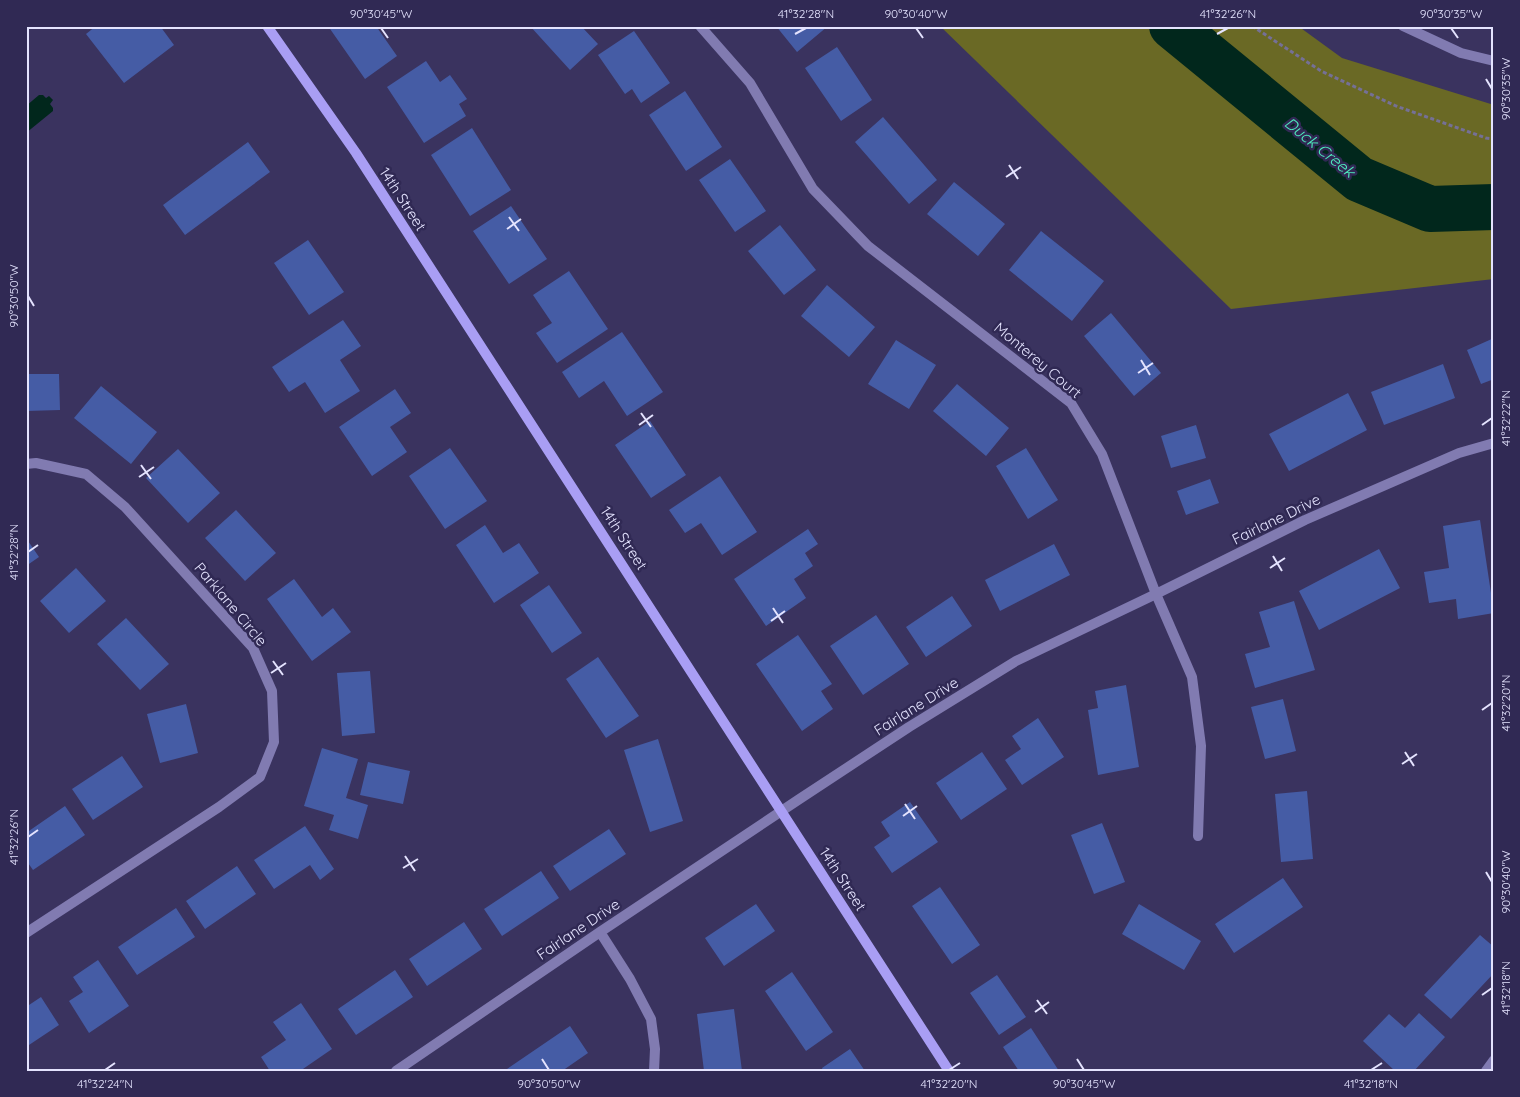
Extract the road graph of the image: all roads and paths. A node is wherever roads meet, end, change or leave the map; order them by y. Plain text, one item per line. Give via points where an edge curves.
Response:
1 (267, 26) edge
2 (700, 26) edge
3 (1252, 26) edge
4 (1403, 26) edge
5 (1494, 61) edge
6 (1494, 139) edge
7 (1494, 443) edge
8 (26, 464) edge
9 (1156, 594) junction
10 (782, 811) junction
11 (1198, 836) dead end
12 (600, 932) junction
13 (26, 933) edge
14 (1494, 1060) edge
15 (396, 1071) edge
16 (654, 1071) edge
17 (949, 1071) edge
18 (1486, 1071) edge

1 - 10 street, 14th Street via 356,153
2 - 9 street, Monterey Court via 750,83 813,189 868,246 1071,403 1102,454
3 - 6 path via 1321,70 1380,98
4 - 5 street via 1461,53
7 - 9 street, Fairlane Drive via 1458,453 1305,520
8 - 13 street, Parklane Circle via 36,463 86,474 125,507 253,648 272,691 274,742 260,778
9 - 10 street, Fairlane Drive via 1016,661
9 - 11 street, Monterey Court via 1192,677 1201,746
10 - 12 street, Fairlane Drive
10 - 17 street, 14th Street
12 - 15 street, Fairlane Drive
12 - 16 street via 651,1020
14 - 18 street

